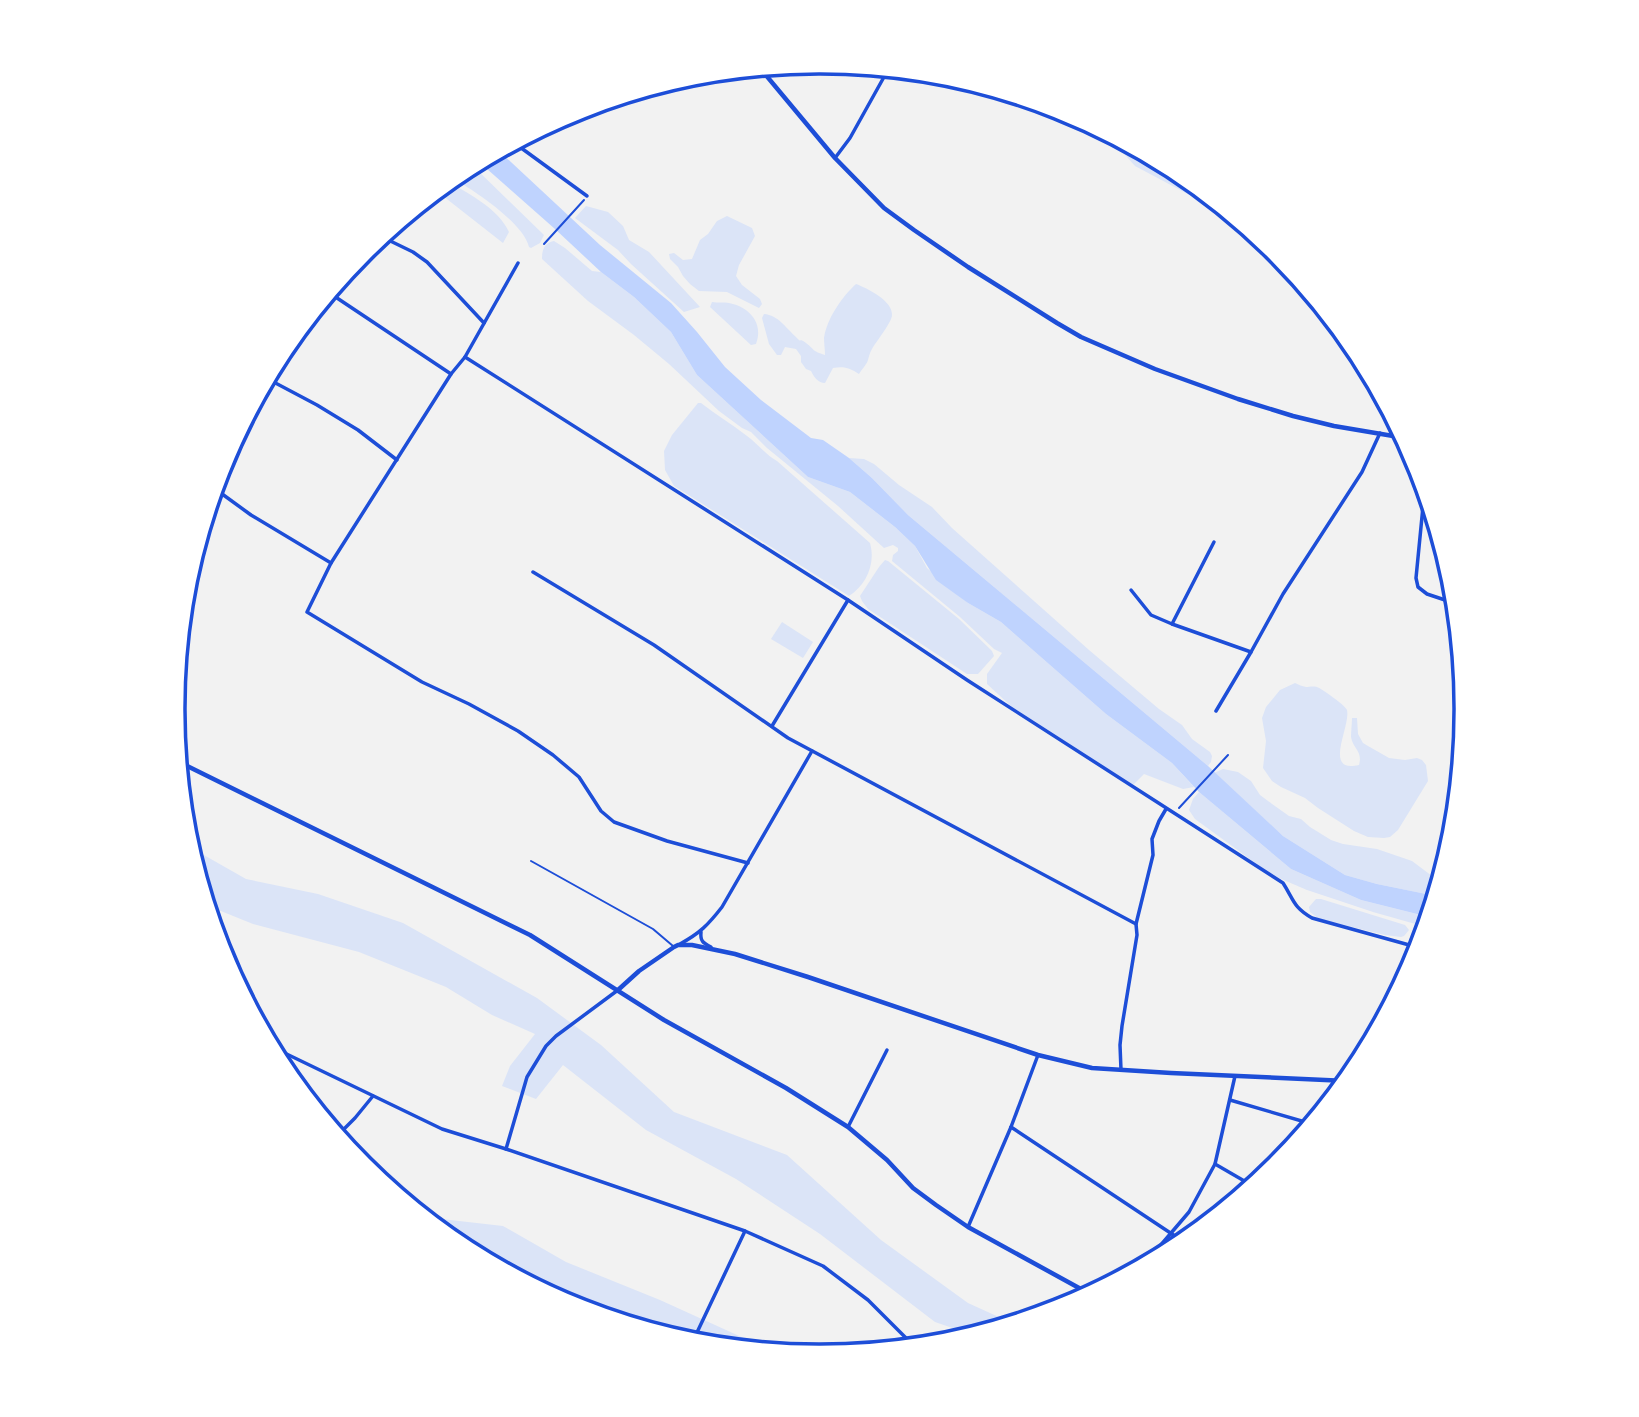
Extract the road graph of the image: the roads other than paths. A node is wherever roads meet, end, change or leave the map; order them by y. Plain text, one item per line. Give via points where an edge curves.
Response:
1 (767, 76) edge
2 (883, 77) edge
3 (522, 148) edge
4 (835, 158) junction
5 (587, 196) road end
6 (390, 241) edge
7 (518, 264) dead end
8 (336, 297) edge
9 (484, 324) junction
10 (466, 357) junction
11 (451, 374) junction
12 (275, 383) edge
13 (1380, 433) junction
14 (1392, 435) edge
15 (397, 460) junction
16 (222, 494) edge
17 (1423, 510) edge
18 (1214, 542) dead end
19 (331, 563) junction
20 (533, 572) dead end
21 (1131, 590) dead end
22 (848, 600) junction
23 (1445, 600) edge
24 (1172, 624) junction
25 (1251, 652) junction
26 (1216, 711) dead end
27 (772, 726) junction
28 (811, 751) junction
29 (188, 766) edge
30 (1166, 809) junction
31 (531, 861) dead end
32 (748, 863) junction
33 (1136, 924) junction
34 (701, 931) junction
35 (1409, 945) edge
36 (676, 946) junction
37 (712, 948) junction
38 (618, 990) junction
39 (887, 1050) dead end
40 (288, 1055) edge
41 (1038, 1055) junction
42 (1121, 1070) junction
43 (1235, 1076) junction
44 (1333, 1080) edge
45 (373, 1096) junction
46 (1230, 1100) junction
47 (1302, 1121) edge
48 (848, 1127) junction
49 (1011, 1127) junction
50 (344, 1129) edge
51 (506, 1149) junction
52 (1215, 1164) junction
53 (1244, 1181) edge
54 (968, 1227) junction
55 (745, 1231) junction
56 (1172, 1233) junction
57 (1166, 1240) edge
58 (1079, 1288) edge
59 (698, 1331) edge
60 (904, 1338) edge

1 - 4 street
2 - 4 street
3 - 5 street
4 - 13 street via 884,208 914,230 1081,337 1154,369 1293,416
6 - 9 street via 427,261
7 - 9 street
8 - 11 street
9 - 10 street
10 - 11 street
10 - 22 street
11 - 15 street
12 - 15 street via 358,430
13 - 14 street
13 - 25 street via 1362,472
15 - 19 street
16 - 19 street
17 - 23 street via 1418,587
18 - 24 street
19 - 32 street via 307,612 422,682 518,731 579,777 601,811 614,821
20 - 27 street via 654,645
21 - 24 street via 1151,615
22 - 27 street
22 - 30 street
24 - 25 street
25 - 26 street
27 - 28 street
28 - 32 street
28 - 33 street
29 - 38 street via 510,924
30 - 33 street via 1152,839 1153,855
30 - 35 street via 1283,883 1293,903 1312,918
31 - 36 lane
32 - 34 street via 722,907
33 - 42 street via 1120,1045
34 - 36 street
34 - 37 street via 703,943
36 - 37 street
36 - 38 street
37 - 41 street
38 - 48 street
38 - 51 street via 546,1046 527,1077
39 - 48 street
40 - 45 street
41 - 42 street
41 - 49 street
42 - 43 street
43 - 44 street
43 - 46 street
45 - 50 street
45 - 51 street via 442,1129
46 - 47 street
46 - 52 street
48 - 54 street via 913,1188
49 - 54 street
49 - 56 street
51 - 55 street
52 - 53 street
52 - 56 street
54 - 58 street
55 - 59 street
55 - 60 street via 823,1266 868,1300
56 - 57 street

